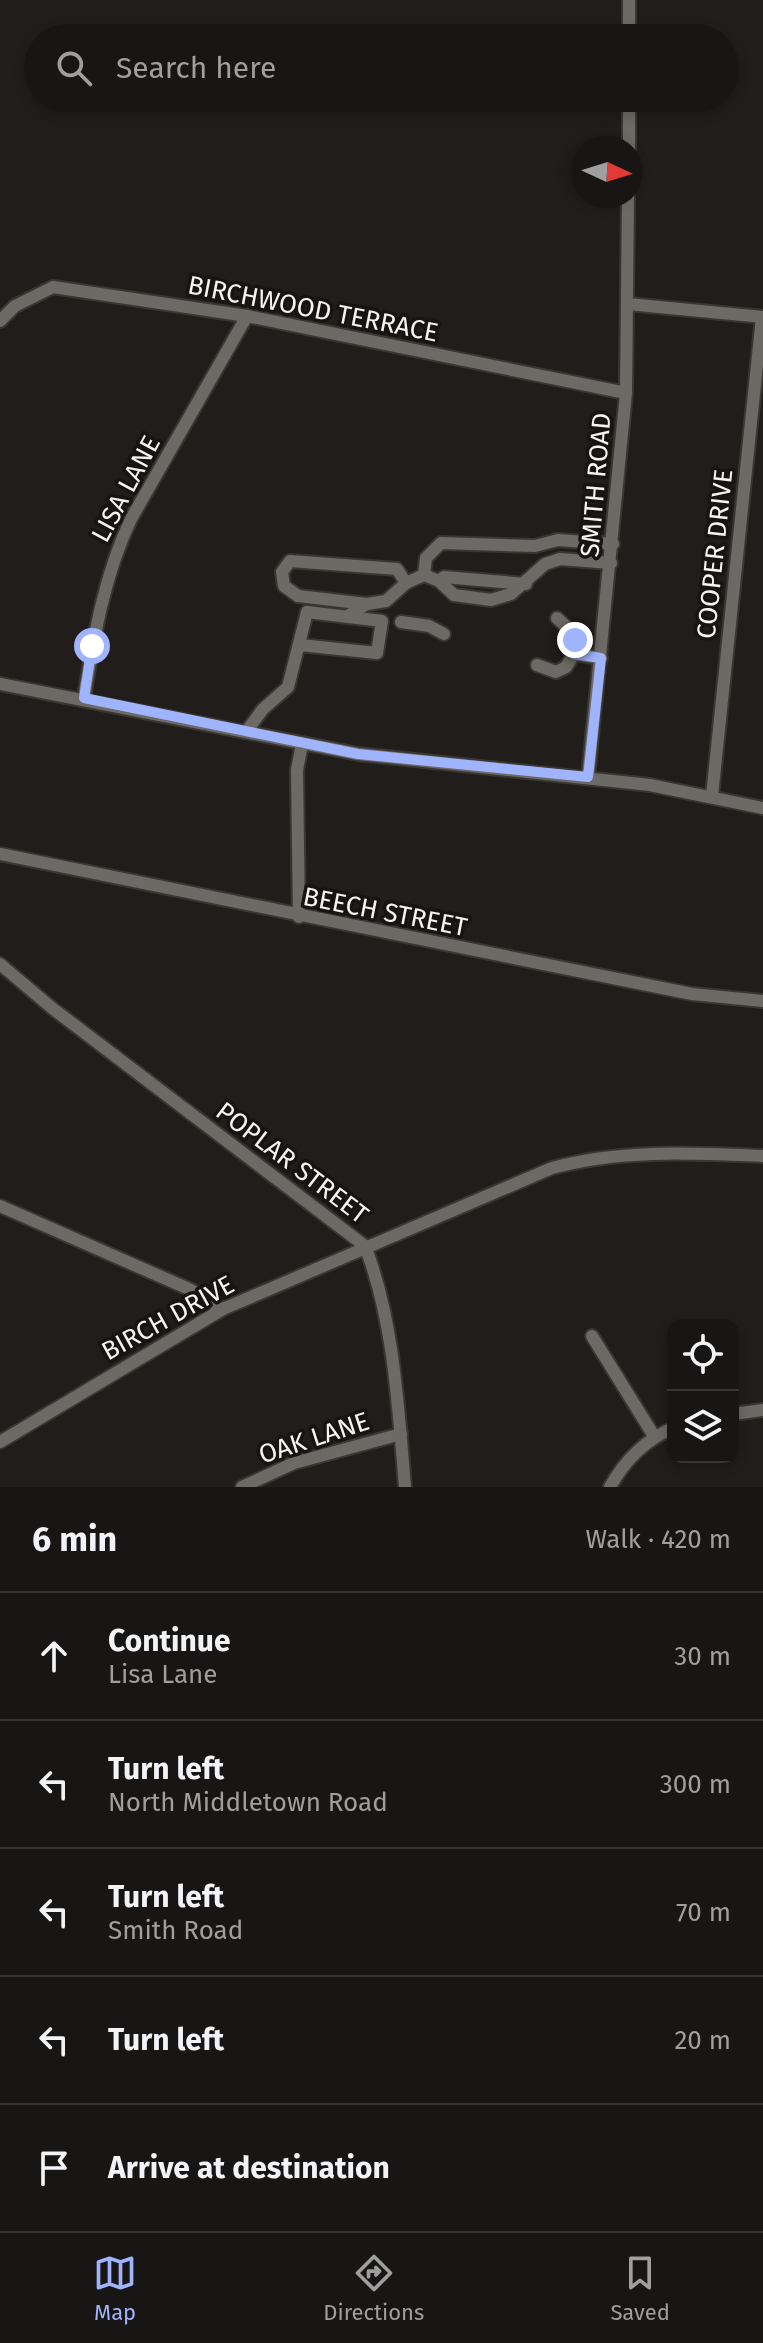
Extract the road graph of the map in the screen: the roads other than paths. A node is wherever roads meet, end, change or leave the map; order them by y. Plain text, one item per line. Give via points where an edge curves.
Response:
1 (629, 0) edge
2 (629, 24) edge
3 (629, 112) edge
4 (629, 136) edge
5 (628, 208) edge
6 (628, 304) junction
7 (247, 316) junction
8 (762, 317) edge
9 (0, 321) edge
10 (626, 393) junction
11 (613, 544) junction
12 (535, 546) junction
13 (611, 563) junction
14 (545, 564) junction
15 (424, 575) junction
16 (439, 581) junction
17 (406, 583) junction
18 (526, 584) junction
19 (367, 604) junction
20 (349, 615) junction
21 (557, 618) dead end
22 (382, 621) junction
23 (444, 634) dead end
24 (300, 645) junction
25 (574, 654) junction
26 (601, 658) junction
27 (537, 665) dead end
28 (0, 684) edge
29 (84, 698) junction
30 (246, 732) junction
31 (302, 744) junction
32 (588, 777) junction
33 (712, 796) junction
34 (763, 808) edge
35 (0, 854) edge
36 (299, 917) junction
37 (0, 964) edge
38 (763, 1001) edge
39 (763, 1156) edge
40 (0, 1206) edge
41 (365, 1246) junction
42 (223, 1309) junction
43 (592, 1336) dead end
44 (763, 1410) edge
45 (739, 1413) edge
46 (667, 1431) edge
47 (401, 1434) junction
48 (654, 1436) junction
49 (0, 1442) edge
50 (242, 1487) edge
51 (405, 1487) edge
52 (610, 1487) edge

1 - 2 street
3 - 4 street
5 - 6 street, SMITH ROAD
6 - 8 street
6 - 10 street, SMITH ROAD
7 - 9 street, BIRCHWOOD TERRACE via 53,287 15,306
7 - 10 street, BIRCHWOOD TERRACE
7 - 29 street, LISA LANE via 115,554
8 - 33 street, COOPER DRIVE
10 - 11 street, SMITH ROAD
11 - 12 street via 558,540
11 - 13 street, SMITH ROAD
12 - 14 street
12 - 15 street via 441,543 426,558
13 - 14 street via 560,559
13 - 26 street, SMITH ROAD
14 - 18 street
15 - 16 street
15 - 17 street
16 - 18 street via 444,577
16 - 18 street via 454,595 491,600
17 - 19 street via 386,601
17 - 19 street via 397,569 311,560 290,561 282,572 284,586 298,596
19 - 20 street
20 - 22 street
20 - 24 street via 307,612
21 - 25 street via 572,632
22 - 23 street via 429,626
22 - 24 street via 377,653
24 - 30 street via 288,687
25 - 26 street
25 - 27 street via 556,672
26 - 32 street, SMITH ROAD
28 - 29 street
29 - 30 street
30 - 31 street
31 - 32 street via 410,761
31 - 36 street via 297,770
32 - 33 street
33 - 34 street
35 - 36 street, BEECH STREET
36 - 38 street, BEECH STREET via 692,994
37 - 41 street, POPLAR STREET
39 - 41 street, BIRCH DRIVE via 591,1157 552,1168
40 - 42 street
41 - 42 street, BIRCH DRIVE
41 - 47 street, POPLAR STREET via 381,1296
42 - 49 street, BIRCH DRIVE
43 - 48 street
44 - 45 street
46 - 48 street
47 - 50 street, OAK LANE via 294,1463
47 - 51 street, POPLAR STREET
48 - 52 street

